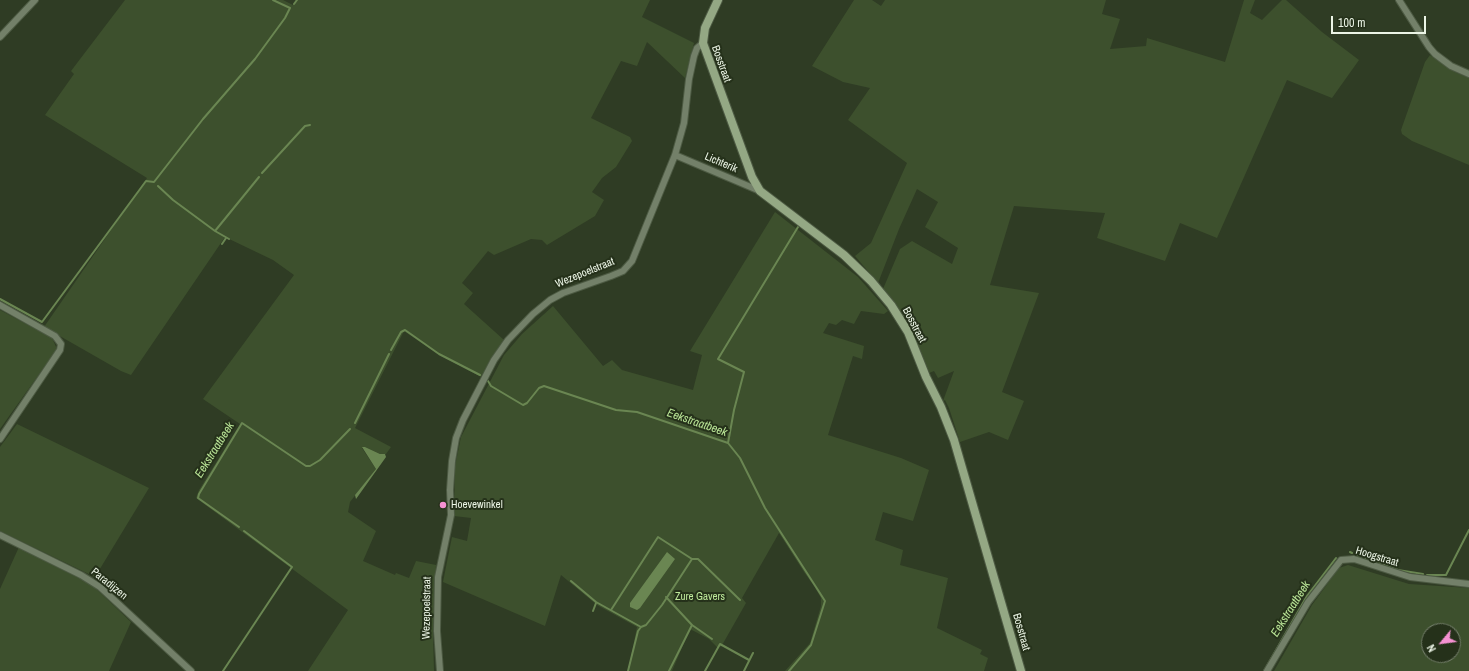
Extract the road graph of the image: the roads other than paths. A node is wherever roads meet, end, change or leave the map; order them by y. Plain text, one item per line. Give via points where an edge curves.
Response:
1 (35, 0) edge
2 (718, 0) edge
3 (1399, 0) edge
4 (0, 37) edge
5 (702, 43) junction
6 (1469, 74) edge
7 (674, 155) junction
8 (760, 191) junction
9 (0, 305) edge
10 (0, 438) edge
11 (0, 535) edge
12 (1469, 584) edge
13 (192, 671) edge
14 (440, 671) edge
15 (1021, 671) edge
16 (1267, 671) edge

1 - 4 street
2 - 5 street, Wezepoelstraat via 705,28
3 - 6 street via 1435,54 1451,66
5 - 7 street, Wezepoelstraat via 694,56 684,123
5 - 8 street, Bosstraat via 741,150
7 - 8 street, Lichterik
7 - 14 street, Wezepoelstraat via 632,262 623,271 563,293 533,314 508,340 494,360 463,420 456,438 452,461 451,515 438,577 437,631
8 - 15 street, Bosstraat via 844,255 891,305 908,332 954,440
9 - 10 street via 55,336 61,344 60,350
11 - 13 street, Paradijzen via 100,587
12 - 16 street, Hoogstraat via 1410,577 1354,559 1340,560 1308,602

